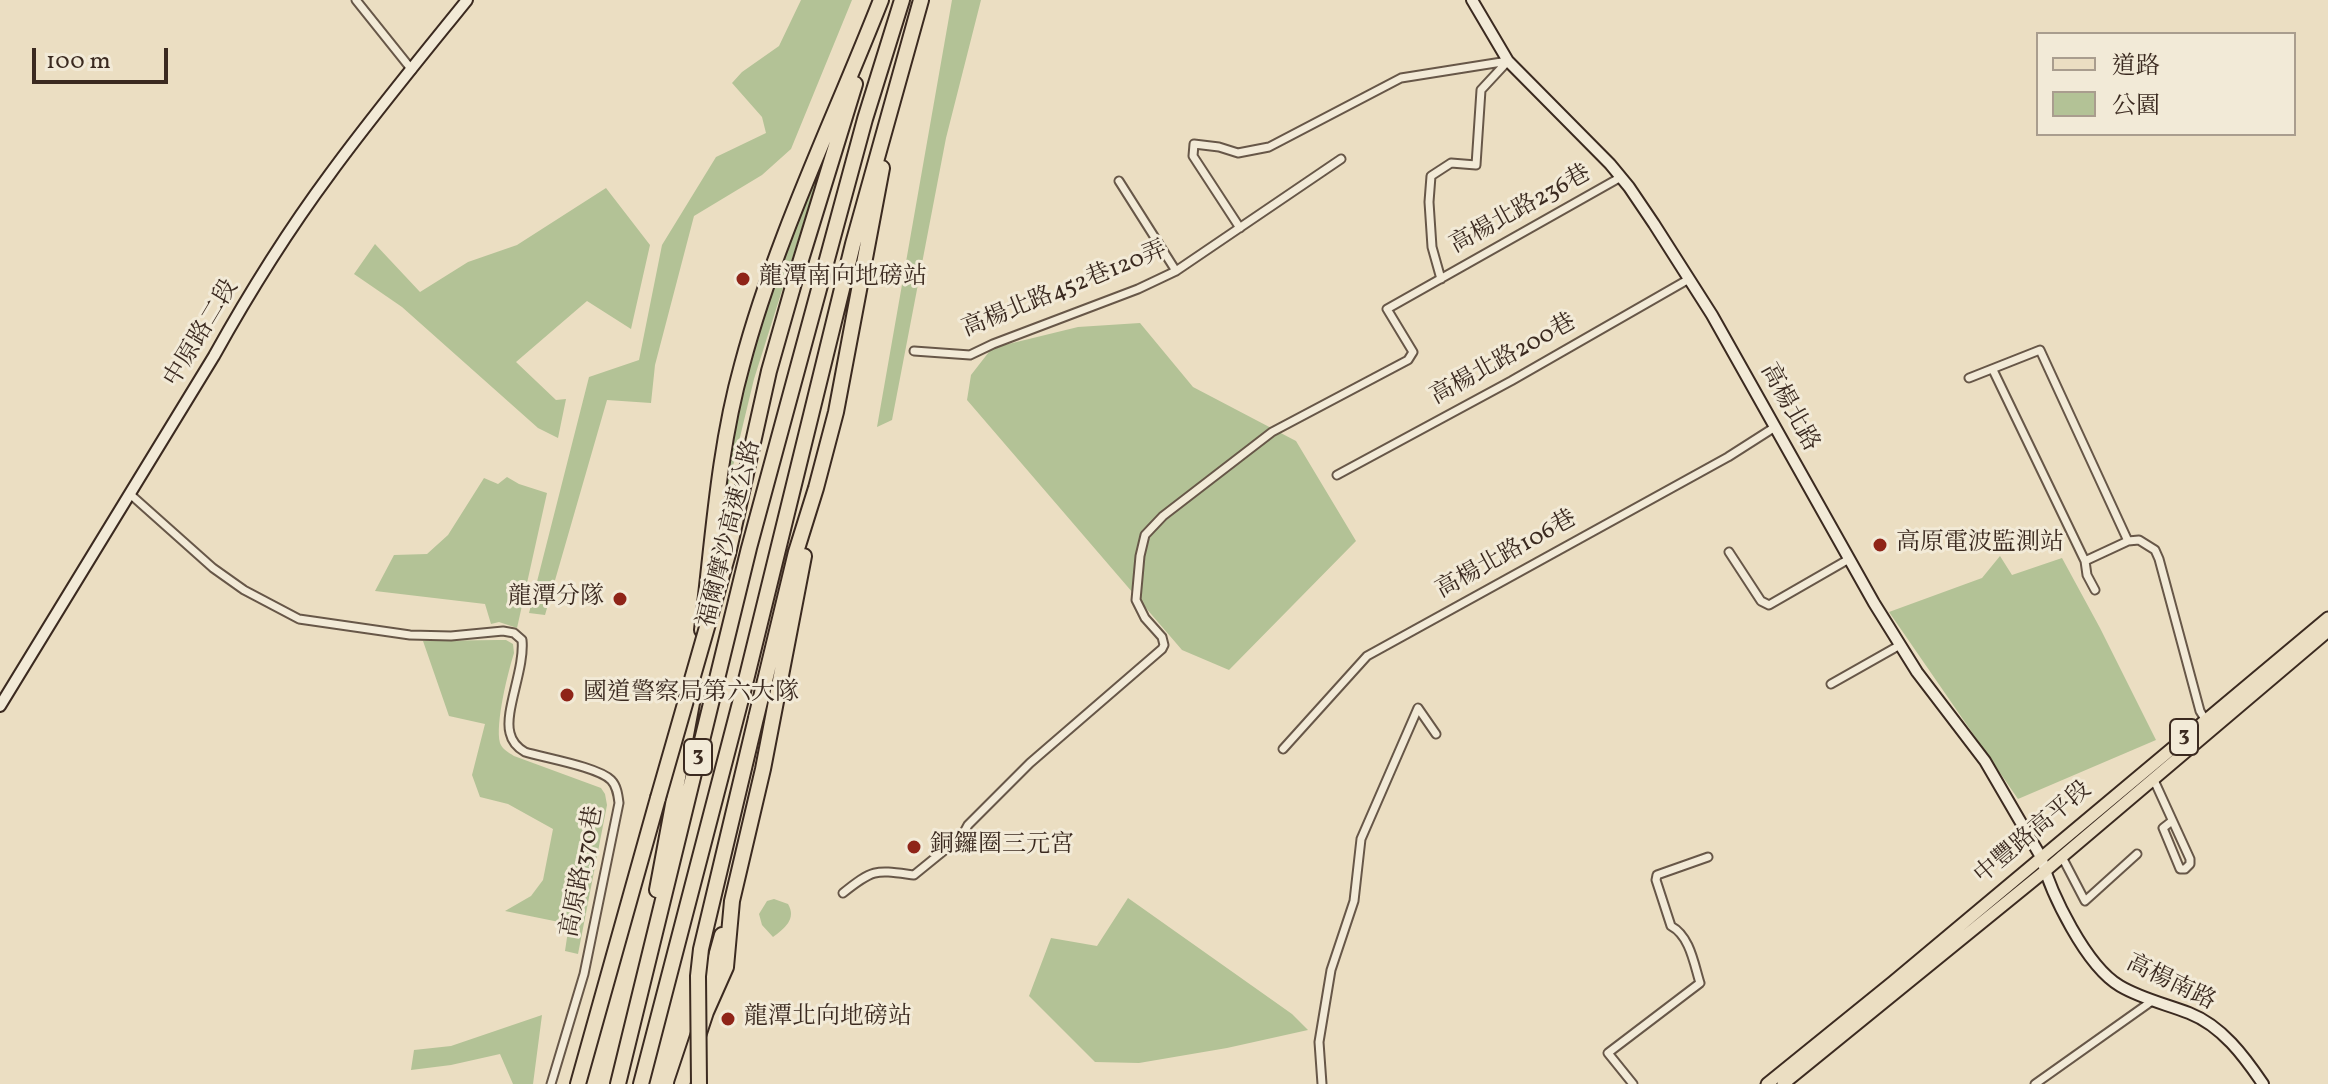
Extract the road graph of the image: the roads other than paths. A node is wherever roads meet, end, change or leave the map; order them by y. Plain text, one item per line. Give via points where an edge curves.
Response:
1 (356, 0) edge
2 (467, 0) edge
3 (902, 0) edge
4 (921, 0) edge
5 (1472, 0) edge
6 (878, 7) edge
7 (1508, 61) junction
8 (412, 70) junction
9 (897, 85) junction
10 (1341, 159) dead end
11 (1621, 177) junction
12 (1119, 181) dead end
13 (1240, 228) junction
14 (1176, 271) junction
15 (1441, 279) junction
16 (1689, 279) junction
17 (914, 351) dead end
18 (1993, 370) junction
19 (1969, 378) dead end
20 (1775, 427) junction
21 (1337, 475) dead end
22 (816, 488) junction
23 (130, 494) junction
24 (2128, 541) junction
25 (1729, 552) dead end
26 (1849, 559) junction
27 (2085, 561) junction
28 (2095, 590) dead end
29 (2328, 618) edge
30 (2328, 631) edge
31 (1900, 645) junction
32 (1831, 684) dead end
33 (0, 706) edge
34 (2208, 724) junction
35 (1436, 734) dead end
36 (1283, 749) dead end
37 (2153, 778) junction
38 (2172, 821) junction
39 (2137, 854) dead end
40 (2061, 855) junction
41 (1708, 857) dead end
42 (2041, 857) junction
43 (2045, 871) junction
44 (843, 893) dead end
45 (654, 939) junction
46 (2152, 1001) junction
47 (551, 1084) edge
48 (578, 1084) edge
49 (618, 1084) edge
50 (641, 1084) edge
51 (682, 1084) edge
52 (699, 1084) edge
53 (1322, 1084) edge
54 (1633, 1084) edge
55 (1767, 1084) edge
56 (1783, 1084) edge
57 (2035, 1084) edge
58 (2263, 1084) edge

1 - 8 street
2 - 8 street, 中原路二段
3 - 45 highway, 福爾摩沙高速公路 / 3 via 768,474
4 - 9 highway, 福爾摩沙高速公路 / 3
5 - 7 street, 高楊北路
6 - 45 highway via 805,187 742,364 721,468 697,675 658,886
6 - 48 highway, bridge via 769,371 728,554
7 - 11 street, 高楊北路
7 - 13 street via 1401,78 1269,147 1238,153 1194,144 1193,156
7 - 15 street via 1481,90 1476,165 1451,163 1431,176 1432,247
8 - 23 street, 中原路二段 via 301,215
9 - 22 highway via 836,412
9 - 50 highway, 福爾摩沙高速公路 / 3
10 - 13 street, 高楊北路452巷120弄
11 - 15 street, 高楊北路236巷
11 - 16 street, 高楊北路
12 - 14 street
13 - 14 street, 高楊北路452巷120弄
14 - 17 street, 高楊北路452巷120弄 via 970,355
15 - 44 street, 高楊北路236巷 via 1387,309 1413,352 1408,360 1272,432 1145,535 1136,600 1162,637 1162,649 1030,763 962,836 914,875 878,870
16 - 20 street, 高楊北路
16 - 21 street, 高楊北路200巷
18 - 19 street
18 - 24 street via 2040,350
18 - 27 street
20 - 26 street, 高楊北路
20 - 36 street, 高楊北路106巷 via 1367,656
22 - 51 highway via 763,769 732,901 726,967
22 - 52 highway, bridge via 701,949
23 - 33 street, 中原路二段
23 - 47 street, 高原路370巷 via 213,568 299,619 410,635 503,631 522,640 510,736 525,752 610,779 619,803 584,974
24 - 27 street
24 - 34 street via 2139,540 2159,559
25 - 26 street via 1769,605
26 - 31 street, 高楊北路
27 - 28 street
29 - 34 main road, 中豐路高平段 / 3
30 - 34 main road, 中豐路高平段 / 3
31 - 32 street
31 - 42 street, 高楊北路 via 1985,761
34 - 37 main road, 中豐路高平段 / 3
34 - 42 main road, 中豐路高平段 / 3
35 - 53 street via 1418,708 1361,839 1354,901 1331,970 1319,1042
37 - 38 street
37 - 40 main road, 中豐路高平段 / 3
38 - 38 street via 2190,859 2185,869 2180,869 2163,828
39 - 40 street via 2085,901
40 - 43 main road, 中豐路高平段 / 3
41 - 54 street via 1657,875 1671,926 1685,937 1700,983 1608,1053
42 - 43 street, 高楊南路
42 - 55 main road, 中豐路高平段 / 3
43 - 46 street, 高楊南路 via 2097,966 2118,985
43 - 56 main road, 中豐路高平段 / 3
45 - 49 highway, 福爾摩沙高速公路 / 3
46 - 57 street
46 - 58 street, 高楊南路 via 2193,1014 2215,1028

